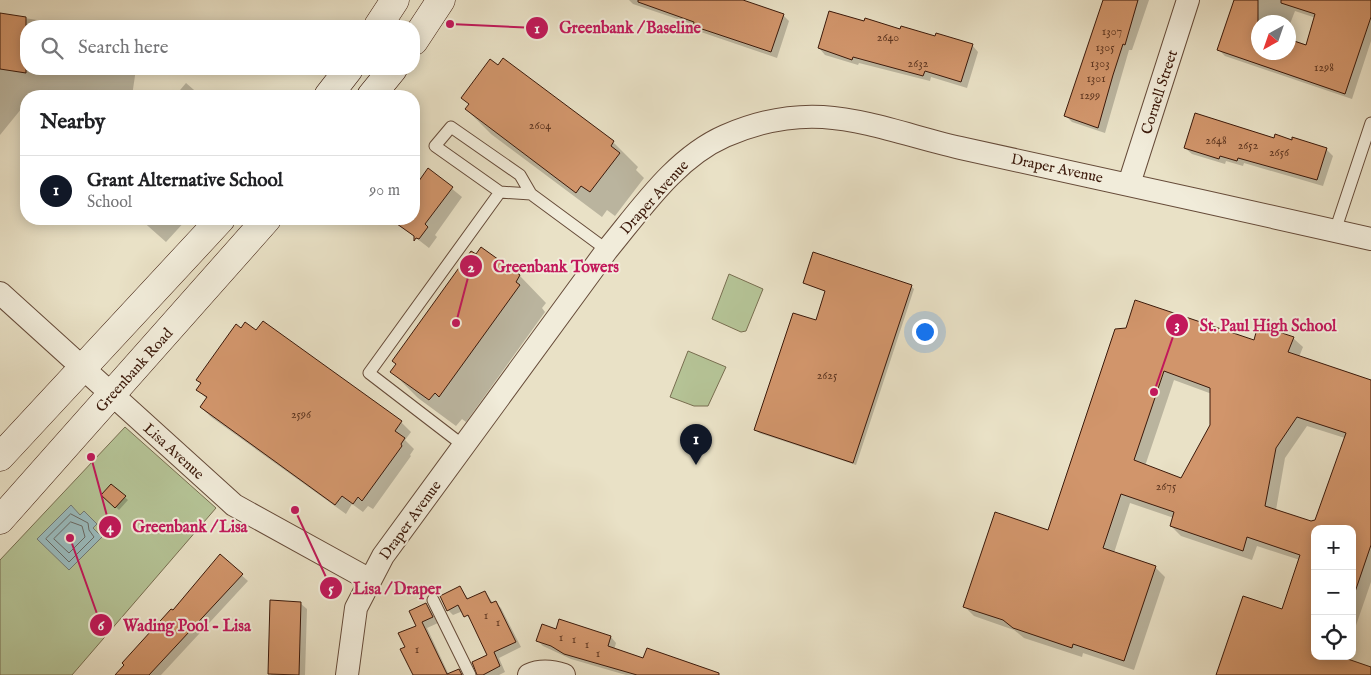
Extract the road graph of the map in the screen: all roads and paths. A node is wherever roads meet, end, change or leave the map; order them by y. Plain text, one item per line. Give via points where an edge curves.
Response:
1 (395, 0) edge
2 (441, 0) edge
3 (1188, 0) edge
4 (382, 20) edge
5 (420, 32) edge
6 (344, 75) edge
7 (388, 75) edge
8 (333, 90) edge
9 (376, 90) edge
10 (1371, 123) edge
11 (1129, 184) junction
12 (500, 192) junction
13 (531, 194) junction
14 (215, 225) edge
15 (262, 225) edge
16 (1335, 231) junction
17 (1371, 239) edge
18 (607, 250) junction
19 (0, 293) edge
20 (82, 368) junction
21 (111, 396) junction
22 (464, 446) junction
23 (0, 458) edge
24 (0, 520) edge
25 (370, 580) junction
26 (433, 600) dead end
27 (347, 675) edge
28 (470, 675) edge
29 (529, 675) edge
30 (564, 675) edge

1 - 4 main road
2 - 5 main road
3 - 11 street, Cornell Street
6 - 8 main road
7 - 9 main road
10 - 16 lane
11 - 16 street, Draper Avenue
11 - 18 street, Draper Avenue via 849,121 797,117 766,122 725,136 686,159
12 - 13 lane
12 - 13 lane via 435,146 451,127 520,175
12 - 22 lane via 369,373
13 - 18 lane
14 - 20 main road
15 - 21 main road, Greenbank Road
16 - 17 street, Draper Avenue
18 - 22 street, Draper Avenue
19 - 20 street, Lisa Avenue
20 - 21 street, Lisa Avenue
20 - 23 main road
21 - 24 main road, Greenbank Road
21 - 25 street, Lisa Avenue via 234,504
22 - 25 street, Draper Avenue via 383,556
25 - 27 street, Draper Avenue via 356,608
26 - 28 lane
29 - 30 street via 554,672

